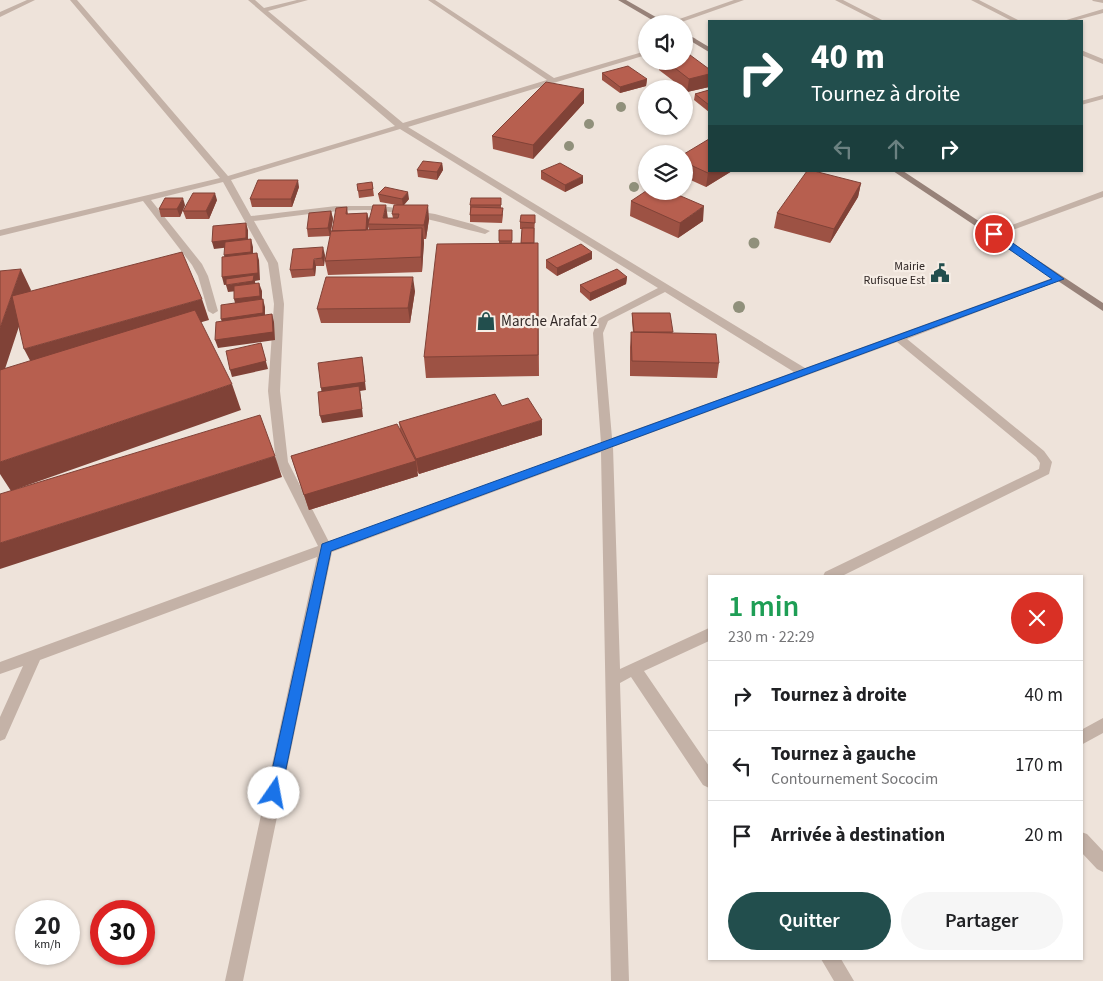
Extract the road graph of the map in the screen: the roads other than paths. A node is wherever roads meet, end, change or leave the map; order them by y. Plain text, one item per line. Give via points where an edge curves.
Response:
1 (32, 0) edge
2 (73, 0) edge
3 (252, 0) edge
4 (304, 0) edge
5 (431, 0) edge
6 (621, 0) edge
7 (741, 0) edge
8 (838, 0) edge
9 (974, 0) edge
10 (1096, 0) edge
11 (1103, 1) edge
12 (263, 10) junction
13 (1103, 11) edge
14 (0, 15) edge
15 (649, 15) edge
16 (693, 15) edge
17 (879, 20) edge
18 (1015, 20) edge
19 (1070, 20) edge
20 (693, 40) edge
21 (708, 49) edge
22 (1083, 53) edge
23 (638, 55) edge
24 (1103, 62) edge
25 (553, 81) junction
26 (1103, 97) edge
27 (1083, 102) edge
28 (402, 127) junction
29 (899, 172) edge
30 (226, 179) junction
31 (1103, 194) edge
32 (145, 198) junction
33 (248, 219) junction
34 (485, 230) dead end
35 (0, 233) edge
36 (994, 234) junction
37 (1059, 279) junction
38 (665, 288) junction
39 (1103, 308) edge
40 (214, 311) dead end
41 (900, 338) junction
42 (804, 373) junction
43 (607, 445) junction
44 (326, 548) junction
45 (832, 575) edge
46 (708, 634) edge
47 (36, 655) junction
48 (0, 668) edge
49 (634, 669) junction
50 (613, 679) junction
51 (1103, 724) edge
52 (0, 734) edge
53 (1083, 737) edge
54 (708, 779) edge
55 (1083, 842) edge
56 (1103, 863) edge
57 (831, 960) edge
58 (234, 981) edge
59 (620, 981) edge
60 (846, 981) edge

1 - 14 street
2 - 30 street
3 - 12 street
4 - 12 street
5 - 25 street
6 - 15 street
7 - 16 street
8 - 17 street
9 - 18 street
10 - 11 street
12 - 28 street
13 - 19 street
20 - 21 street
22 - 24 street
23 - 25 street
25 - 28 street
26 - 27 street
28 - 30 street
28 - 38 street
29 - 36 street
30 - 32 street
30 - 33 street
31 - 36 street
32 - 35 street
32 - 40 street via 196,264
33 - 34 street via 350,208 406,212
33 - 44 street via 273,263 278,296 274,392 282,462
36 - 37 street
37 - 39 street
37 - 41 street
38 - 42 street
38 - 43 street via 603,319 598,333
41 - 42 street
41 - 45 street via 1040,454 1046,462 1045,470
42 - 43 street
43 - 44 street
43 - 50 street
44 - 47 street
44 - 58 street
46 - 49 street
47 - 48 street
47 - 52 street
49 - 50 street
49 - 54 street
50 - 59 street
51 - 53 street
55 - 56 street
57 - 60 street

